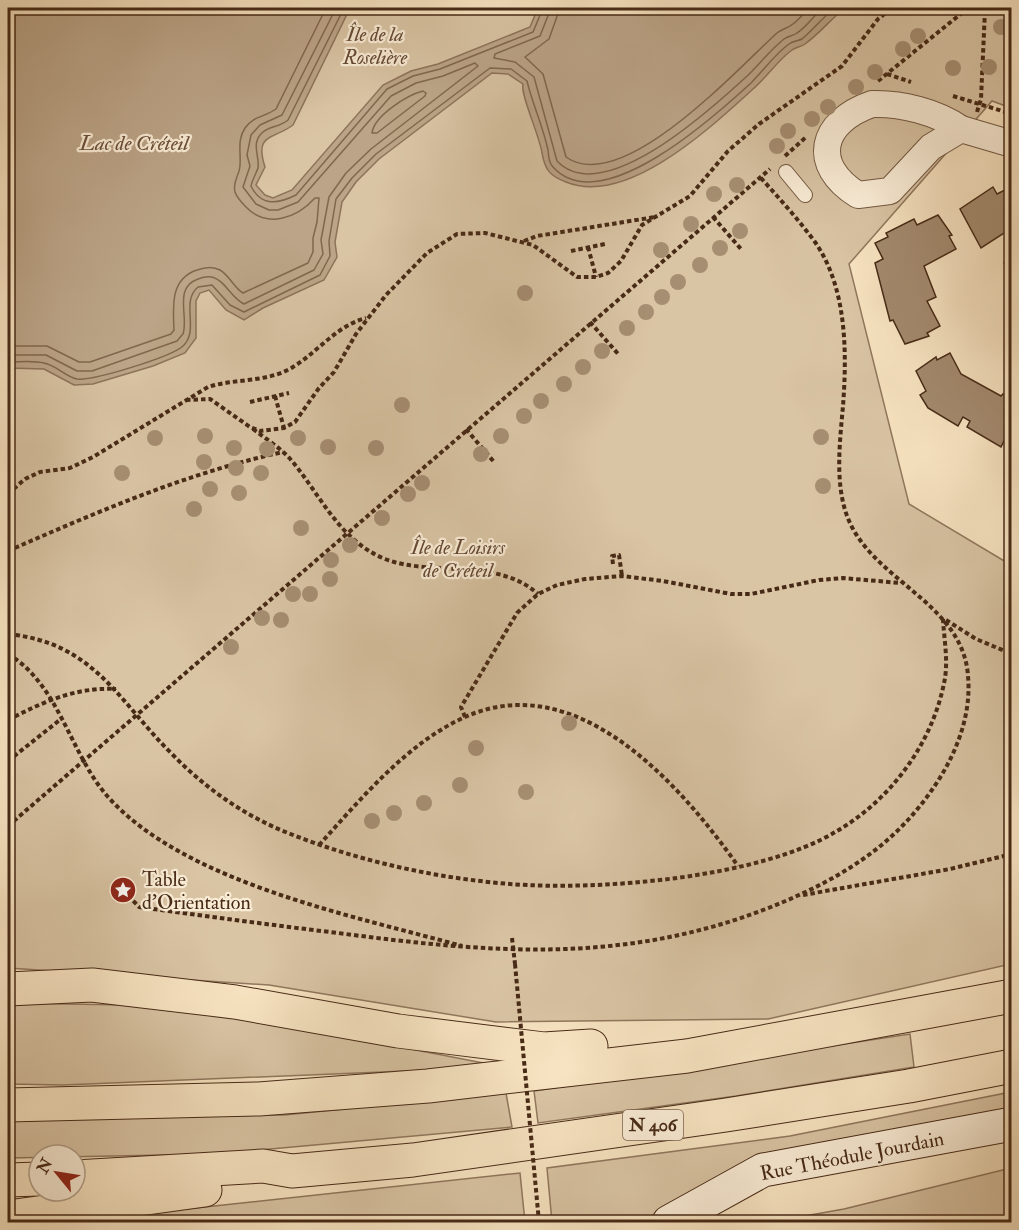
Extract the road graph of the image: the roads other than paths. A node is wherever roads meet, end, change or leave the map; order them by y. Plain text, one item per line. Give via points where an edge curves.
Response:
1 (961, 129) junction
2 (1011, 144) edge
3 (786, 172) dead end
4 (805, 195) dead end
5 (8, 989) edge
6 (1011, 996) edge
7 (745, 1044) junction
8 (1011, 1066) edge
9 (8, 1105) edge
10 (1011, 1124) edge
11 (292, 1170) junction
12 (87, 1176) edge
13 (27, 1179) edge
14 (8, 1180) edge
15 (8, 1217) edge
16 (669, 1222) edge

1 - 1 street via 949,121 900,105 872,104 837,126 828,140 826,158 835,178 847,188 858,195 874,195 890,190 931,147
1 - 2 street
3 - 4 lane
5 - 7 highway via 92,985 235,1002 398,1031 544,1049 692,1039
6 - 7 highway
7 - 9 highway via 687,1056 428,1086 260,1099
8 - 11 highway, N 406 via 909,1086 413,1160
10 - 16 main road, Rue Théodule Jourdain via 763,1170
11 - 12 highway, N 406 via 263,1166
11 - 15 highway via 267,1182
13 - 14 highway

